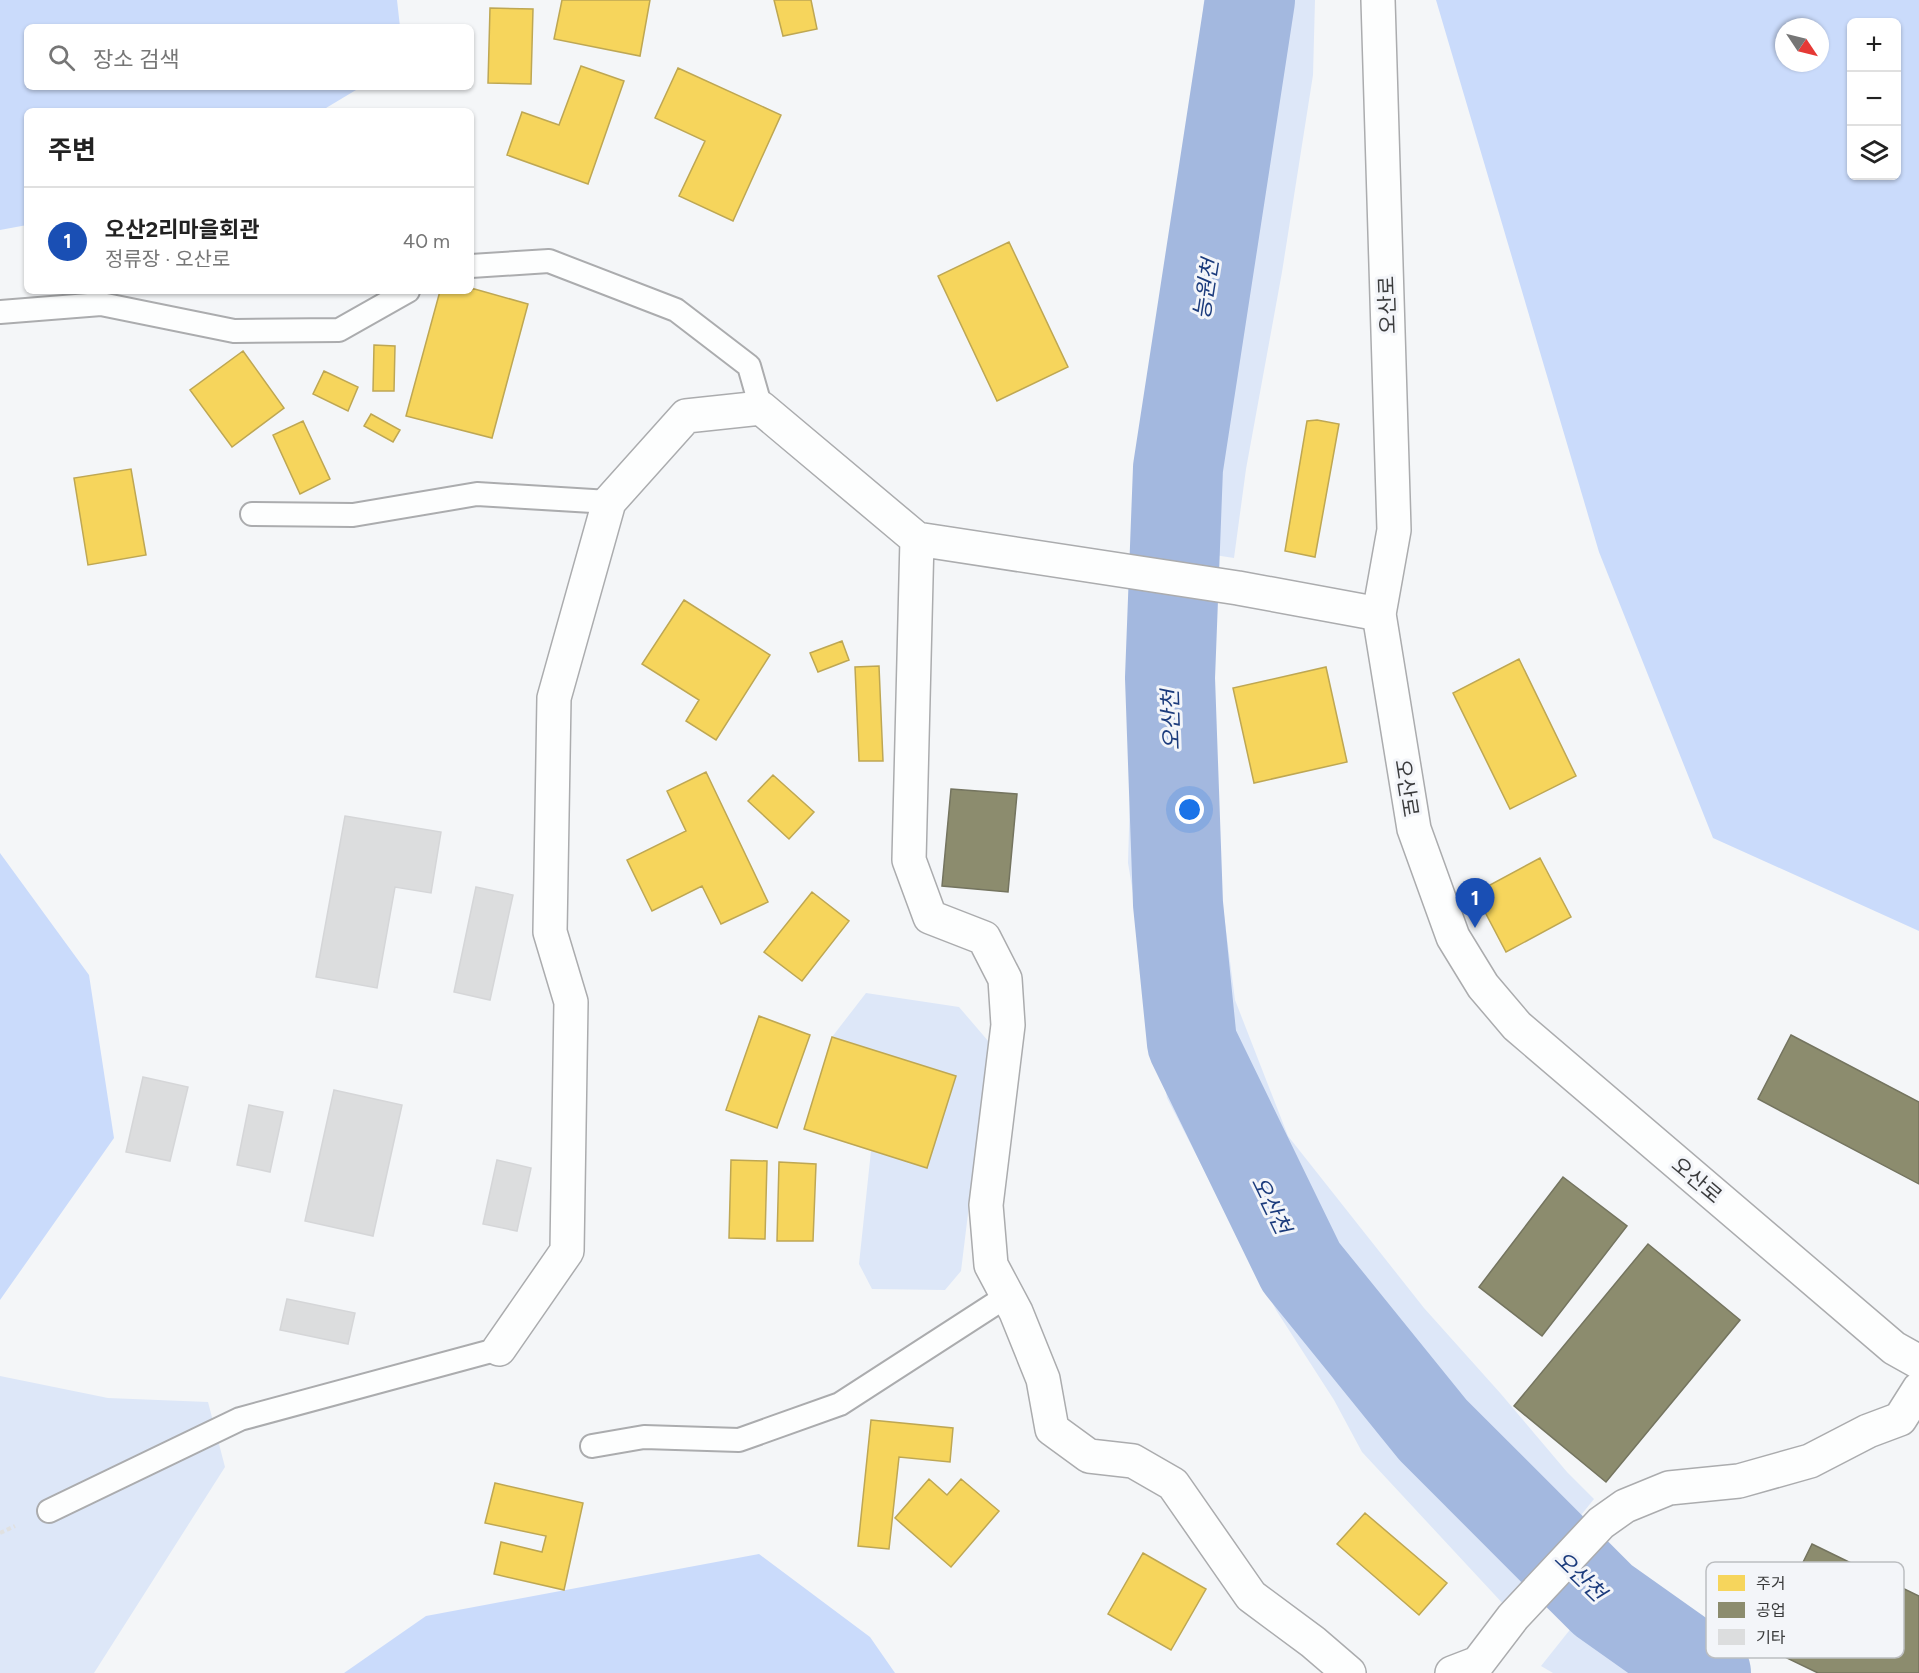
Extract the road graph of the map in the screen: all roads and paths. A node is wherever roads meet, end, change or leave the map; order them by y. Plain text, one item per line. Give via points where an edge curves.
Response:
1 (1378, 0) edge
2 (474, 266) edge
3 (403, 294) edge
4 (0, 312) edge
5 (761, 408) junction
6 (609, 502) junction
7 (252, 514) dead end
8 (917, 539) junction
9 (1379, 615) junction
10 (1007, 1296) junction
11 (499, 1349) joint
12 (1919, 1362) edge
13 (1919, 1389) edge
14 (592, 1446) dead end
15 (49, 1511) dead end
16 (1471, 1670) edge
17 (1348, 1673) edge

1 - 9 street, 오산로 via 1394,530
2 - 5 lane via 549,261 676,310 749,366
3 - 4 lane via 339,330 234,331 101,304
5 - 6 street via 686,416
5 - 8 street
6 - 7 lane via 477,495 353,515
6 - 11 street via 554,698 550,932 572,1002 567,1251
8 - 9 street via 1238,588
8 - 10 street via 909,860 930,917 984,938 1005,979 1008,1025 986,1205 991,1265
9 - 12 street, 오산로 via 1414,829 1453,937 1483,986 1517,1026 1894,1348
10 - 14 lane via 840,1404 739,1440 644,1437
10 - 17 street via 1043,1379 1052,1429 1089,1456 1134,1461 1173,1484 1251,1596
11 - 15 lane via 240,1419
13 - 16 street via 1900,1419 1810,1461 1739,1481 1669,1488 1625,1506 1601,1523 1513,1617

